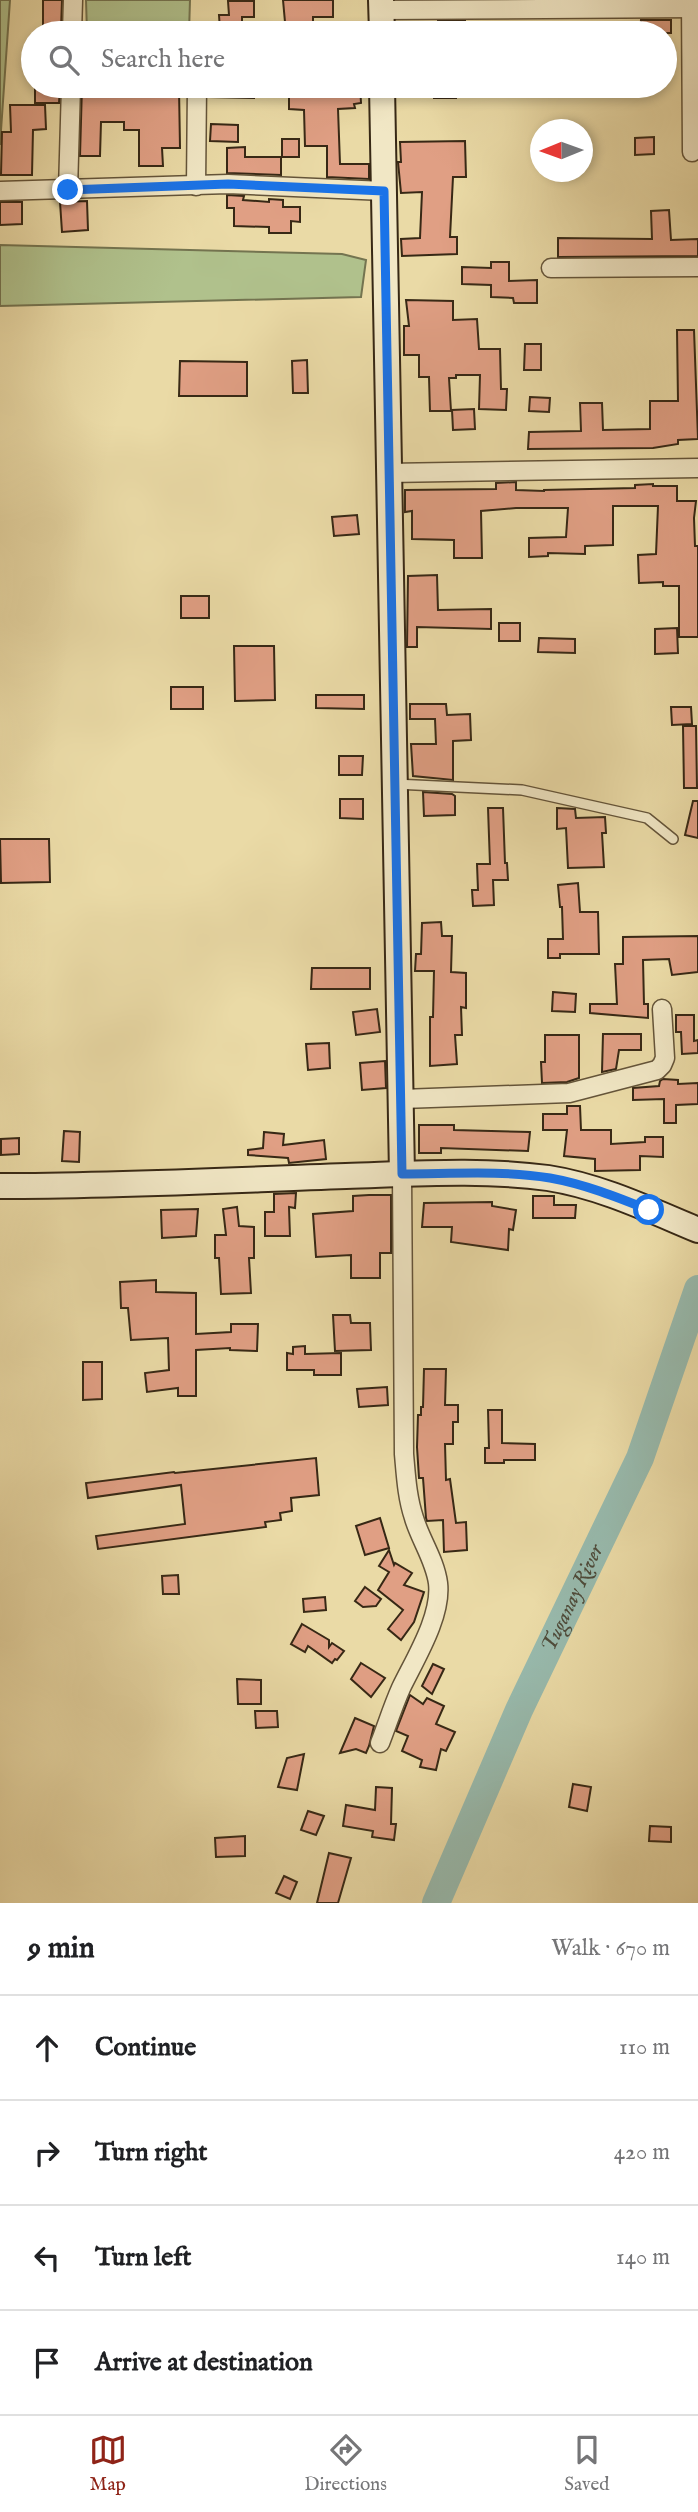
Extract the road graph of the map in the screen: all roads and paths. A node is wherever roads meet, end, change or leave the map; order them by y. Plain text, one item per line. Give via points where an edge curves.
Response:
1 (73, 0) edge
2 (693, 5) edge
3 (381, 14) edge
4 (72, 21) edge
5 (71, 98) edge
6 (197, 98) edge
7 (382, 98) edge
8 (692, 152) dead end
9 (196, 186) junction
10 (68, 190) junction
11 (0, 191) edge
12 (384, 191) junction
13 (698, 267) edge
14 (551, 268) dead end
15 (698, 468) edge
16 (388, 473) junction
17 (394, 784) junction
18 (673, 839) dead end
19 (662, 1009) dead end
20 (402, 1099) junction
21 (402, 1174) junction
22 (0, 1186) edge
23 (698, 1230) edge
24 (380, 1743) dead end

1 - 4 street
2 - 3 street
2 - 8 street
5 - 10 street
6 - 9 street
7 - 12 street
9 - 10 street
9 - 12 street
10 - 11 street
12 - 16 street
13 - 14 street
15 - 16 street
16 - 17 street
17 - 18 lane via 522,790 647,818
17 - 20 street
19 - 20 street via 665,1058 657,1070 569,1093
20 - 21 street
21 - 22 street
21 - 23 street via 549,1178 614,1196
21 - 24 street via 407,1490 438,1585 428,1629

